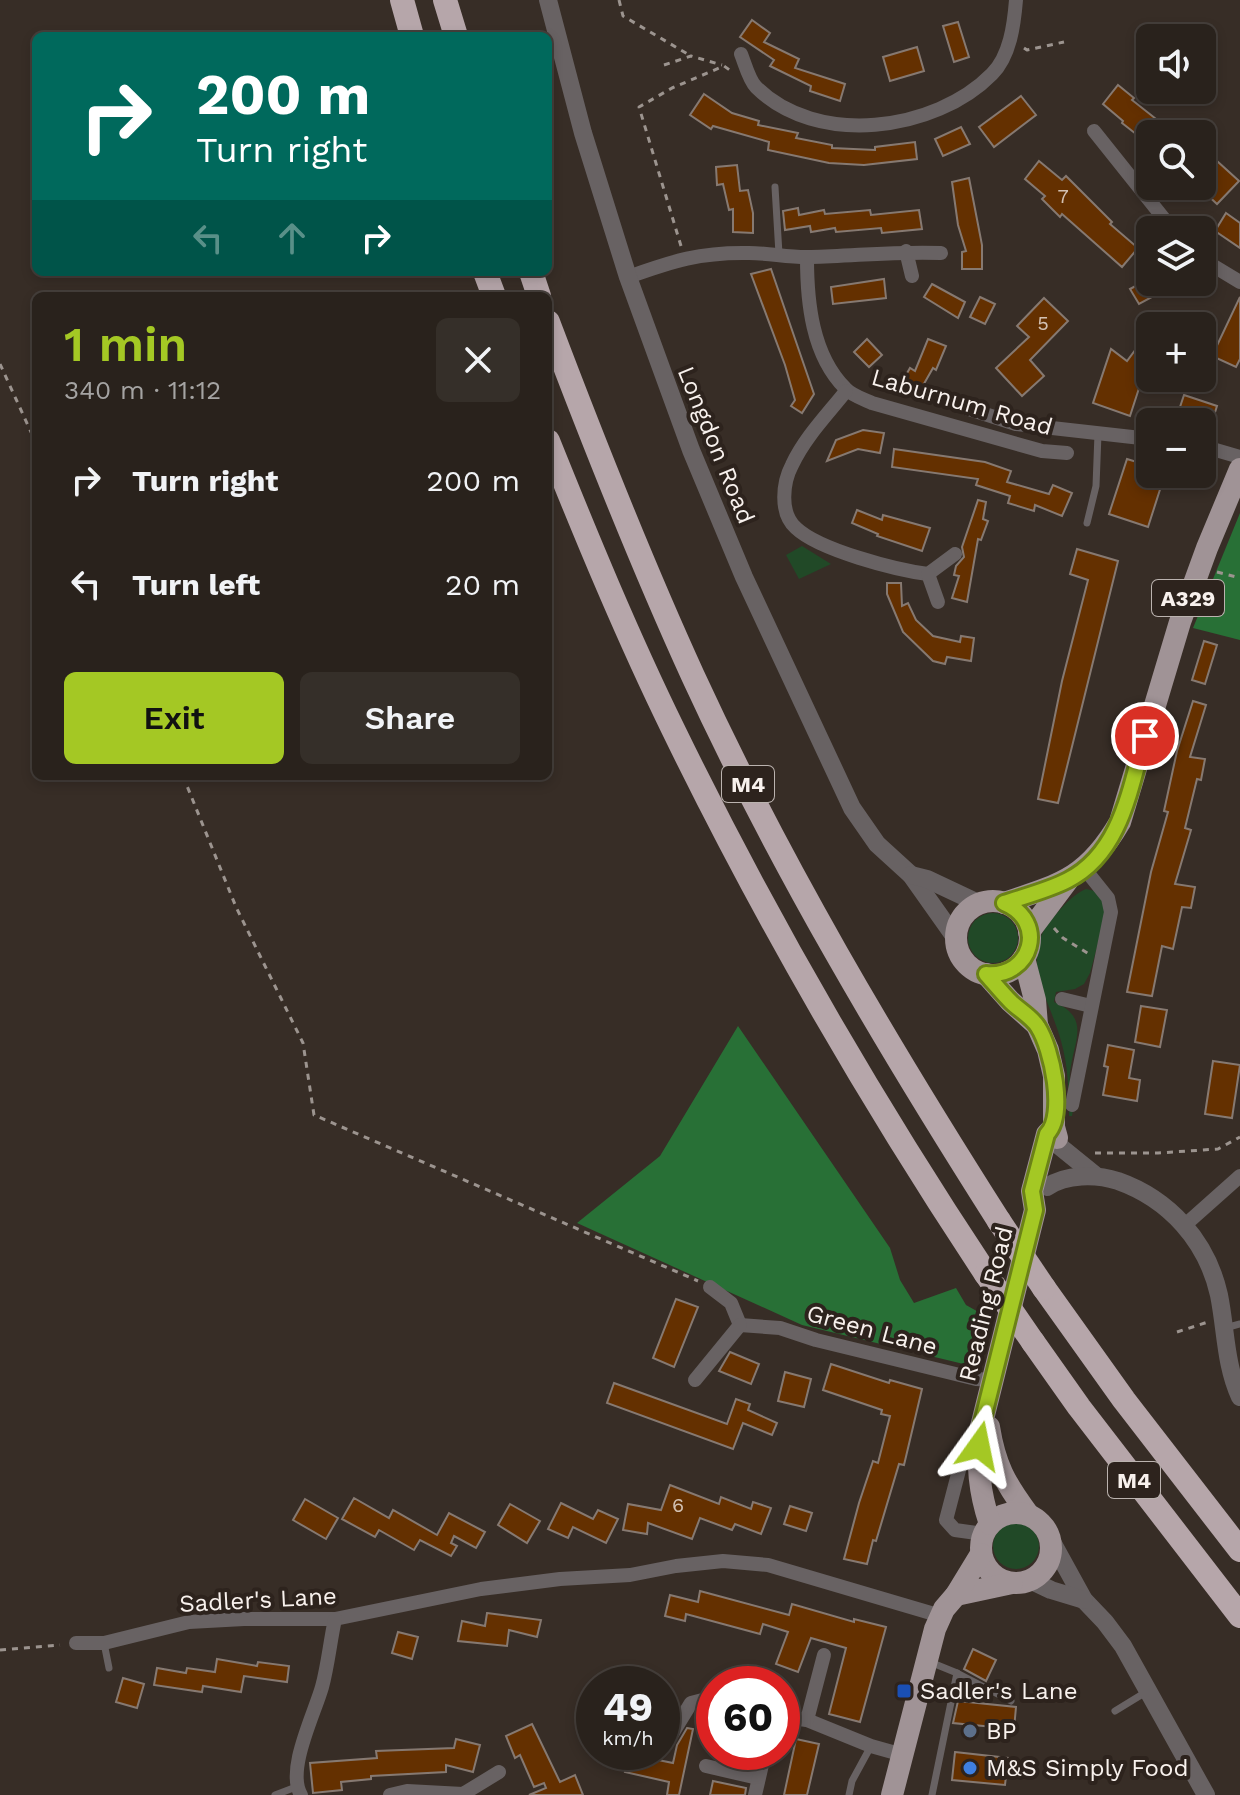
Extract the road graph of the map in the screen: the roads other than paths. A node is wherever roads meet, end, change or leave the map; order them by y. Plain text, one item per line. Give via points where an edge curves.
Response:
1 (402, 0) edge
2 (445, 0) edge
3 (548, 0) edge
4 (1016, 0) edge
5 (411, 32) edge
6 (455, 32) edge
7 (741, 54) dead end
8 (1094, 131) dead end
9 (775, 187) dead end
10 (1162, 216) edge
11 (906, 251) junction
12 (941, 253) dead end
13 (779, 254) junction
14 (807, 258) junction
15 (1216, 267) edge
16 (912, 276) dead end
17 (628, 277) junction
18 (1240, 282) edge
19 (552, 333) edge
20 (846, 391) junction
21 (966, 408) dead end
22 (1098, 434) junction
23 (1136, 438) edge
24 (1216, 450) edge
25 (552, 451) edge
26 (1067, 453) dead end
27 (1240, 457) edge
28 (1240, 469) edge
29 (1087, 523) dead end
30 (955, 554) dead end
31 (928, 574) junction
32 (938, 602) dead end
33 (1076, 874) junction
34 (911, 875) junction
35 (1004, 903) junction
36 (980, 904) junction
37 (1029, 932) junction
38 (957, 940) junction
39 (1024, 958) junction
40 (986, 974) junction
41 (1062, 999) dead end
42 (1091, 1006) junction
43 (1037, 1025) junction
44 (1072, 1105) dead end
45 (1056, 1136) junction
46 (1095, 1175) junction
47 (1240, 1176) edge
48 (1047, 1187) junction
49 (1035, 1210) junction
50 (1185, 1225) junction
51 (710, 1287) road end
52 (1228, 1324) edge
53 (740, 1325) junction
54 (695, 1380) dead end
55 (993, 1380) junction
56 (1240, 1397) edge
57 (987, 1410) junction
58 (971, 1450) junction
59 (1028, 1514) junction
60 (985, 1537) junction
61 (1051, 1540) junction
62 (1240, 1550) edge
63 (1021, 1582) junction
64 (956, 1595) junction
65 (1084, 1600) junction
66 (941, 1616) junction
67 (1240, 1616) edge
68 (335, 1619) junction
69 (76, 1643) road end
70 (104, 1643) junction
71 (824, 1655) dead end
72 (926, 1661) junction
73 (109, 1668) dead end
74 (957, 1673) junction
75 (1148, 1691) junction
76 (1011, 1701) dead end
77 (696, 1702) edge
78 (1115, 1711) dead end
79 (800, 1719) edge
80 (807, 1720) junction
81 (680, 1721) edge
82 (871, 1746) junction
83 (903, 1755) junction
84 (723, 1770) edge
85 (760, 1770) edge
86 (499, 1772) dead end
87 (758, 1778) junction
88 (298, 1791) edge
89 (430, 1794) edge
90 (275, 1795) edge
91 (390, 1795) edge
92 (755, 1795) edge
93 (849, 1795) edge
94 (892, 1795) edge
95 (932, 1795) edge
96 (1206, 1795) edge

1 - 5 highway
2 - 6 highway
3 - 17 street, Longdon Road
4 - 7 street via 1011,39 993,73 932,112 886,124 848,126 798,116 750,89
8 - 10 street
9 - 13 lane
11 - 12 street
11 - 14 street
11 - 16 street
13 - 14 street
13 - 17 street via 684,257
14 - 20 street, Laburnum Road via 807,295 817,337
15 - 18 street
17 - 34 street, Longdon Road via 715,510 843,788 877,844
19 - 62 highway, M4, bridge via 609,484 688,664 777,844 913,1086 1044,1288
20 - 26 street, Laburnum Road via 1042,451
20 - 31 street, Laburnum Road via 791,465 784,501 788,515 795,528 836,550
21 - 22 street via 1016,424
22 - 23 street
22 - 29 lane via 1096,486
24 - 27 street
25 - 67 highway, M4, bridge via 672,727 860,1076 1033,1342
28 - 33 main road, A329 via 1180,622 1120,822 1107,844
30 - 31 street
31 - 32 street
33 - 35 main road, A329
33 - 37 main road, A329
33 - 42 street via 1103,891 1111,905
34 - 36 street, Longdon Road
34 - 38 street, Longdon Road
35 - 36 main road
35 - 37 main road via 1021,914
36 - 38 main road via 962,918
37 - 39 main road
38 - 40 main road via 968,964
39 - 40 main road via 1007,972
39 - 43 main road, Reading Road
40 - 43 main road, Reading Road
41 - 42 street
42 - 44 street
43 - 45 main road, Reading Road via 1054,1076
45 - 46 street
45 - 48 main road, Reading Road
45 - 49 main road, Reading Road via 1047,1134 1032,1191
46 - 48 street
46 - 50 street via 1145,1193
47 - 50 street
48 - 49 main road, Reading Road
49 - 55 main road, Reading Road
50 - 52 street via 1209,1266
51 - 53 street via 731,1303
52 - 56 street via 1228,1362
53 - 54 street
53 - 55 street, Green Lane via 780,1328
55 - 57 main road, Reading Road
57 - 58 main road, Reading Road
57 - 59 main road, Reading Road via 996,1463
58 - 60 main road, Reading Road via 978,1466
58 - 60 street via 946,1520 955,1530
59 - 60 main road via 1007,1513
59 - 61 main road via 1043,1524
60 - 63 main road via 989,1570
60 - 64 main road
61 - 63 main road via 1048,1564
61 - 65 street
63 - 64 main road
63 - 65 street
64 - 66 main road
65 - 75 street via 1116,1635
66 - 68 street, Sadler's Lane via 768,1565 723,1561 481,1589
66 - 72 main road
68 - 70 street, Sadler's Lane via 189,1622
68 - 88 street via 322,1686 296,1768
69 - 70 street, Sadler's Lane
70 - 73 lane
71 - 80 street
72 - 74 lane
72 - 83 main road
74 - 76 lane
74 - 95 lane
75 - 78 lane
75 - 96 street
77 - 81 street
79 - 80 street
80 - 82 street
82 - 83 street
82 - 93 lane
83 - 94 main road
84 - 87 street
85 - 87 street
86 - 89 street via 463,1794
87 - 92 street
88 - 90 lane
89 - 91 street

